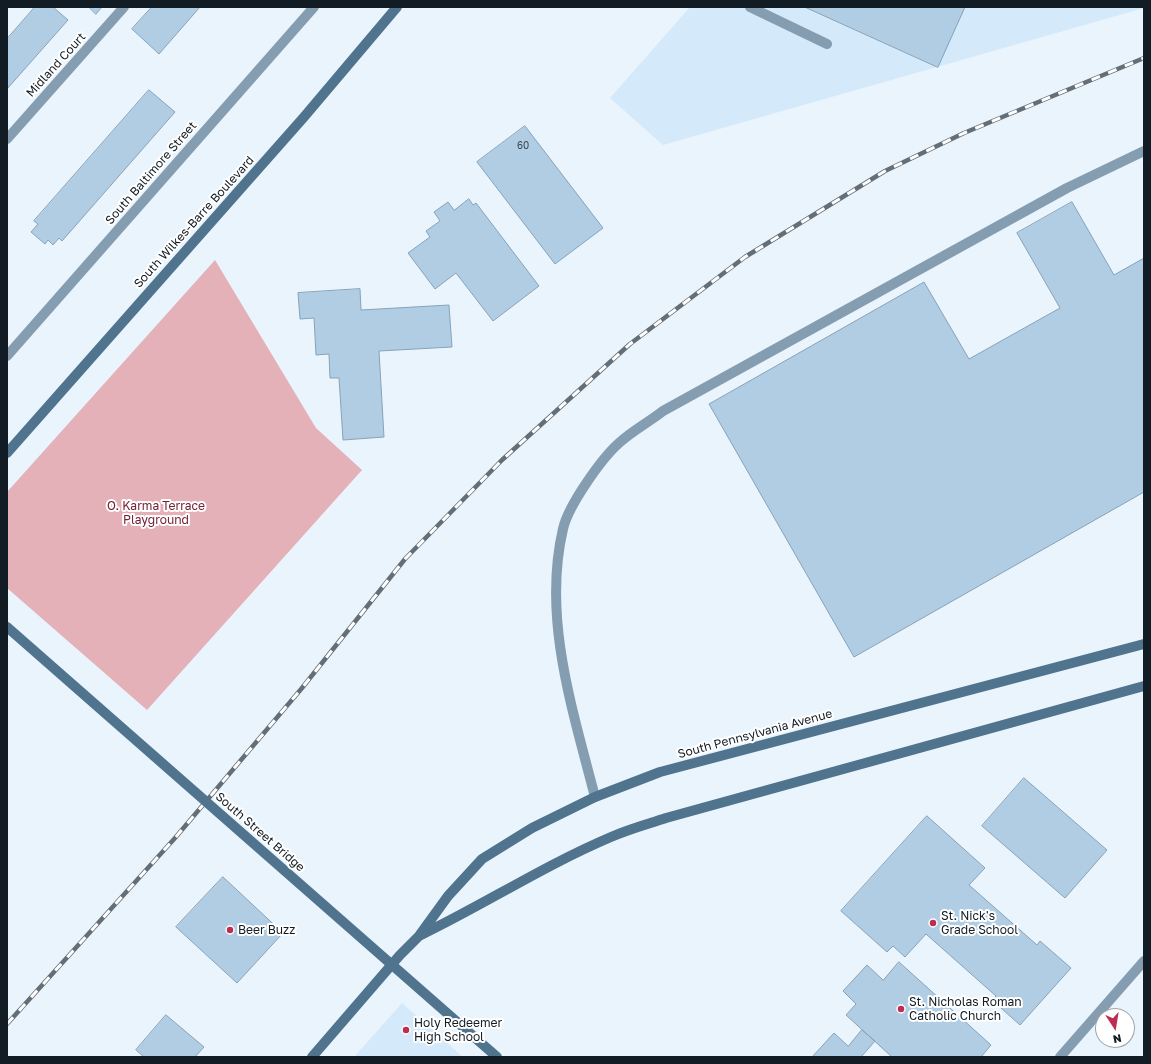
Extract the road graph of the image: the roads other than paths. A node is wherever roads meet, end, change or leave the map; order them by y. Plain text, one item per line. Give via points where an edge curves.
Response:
1 (124, 7) edge
2 (314, 7) edge
3 (397, 7) edge
4 (750, 7) edge
5 (827, 44) dead end
6 (7, 139) edge
7 (1144, 151) edge
8 (7, 356) edge
9 (7, 453) edge
10 (7, 627) edge
11 (1144, 644) edge
12 (1144, 686) edge
13 (595, 797) junction
14 (419, 936) junction
15 (1144, 961) edge
16 (312, 1057) edge
17 (497, 1057) edge
18 (1060, 1057) edge

1 - 6 street, Midland Court
2 - 8 street, South Baltimore Street
3 - 9 main road, South Wilkes-Barre Boulevard via 304,117
4 - 5 street
7 - 13 street via 1067,188 670,408 619,444 583,487 563,528 556,584 558,636
10 - 17 main road, South Street Bridge, bridge
11 - 13 main road, South Pennsylvania Avenue via 660,772
12 - 14 main road, South Pennsylvania Avenue via 666,818 612,836
13 - 14 main road, South Pennsylvania Avenue via 532,828 482,859 448,896
14 - 16 main road, South Pennsylvania Avenue
15 - 18 street

